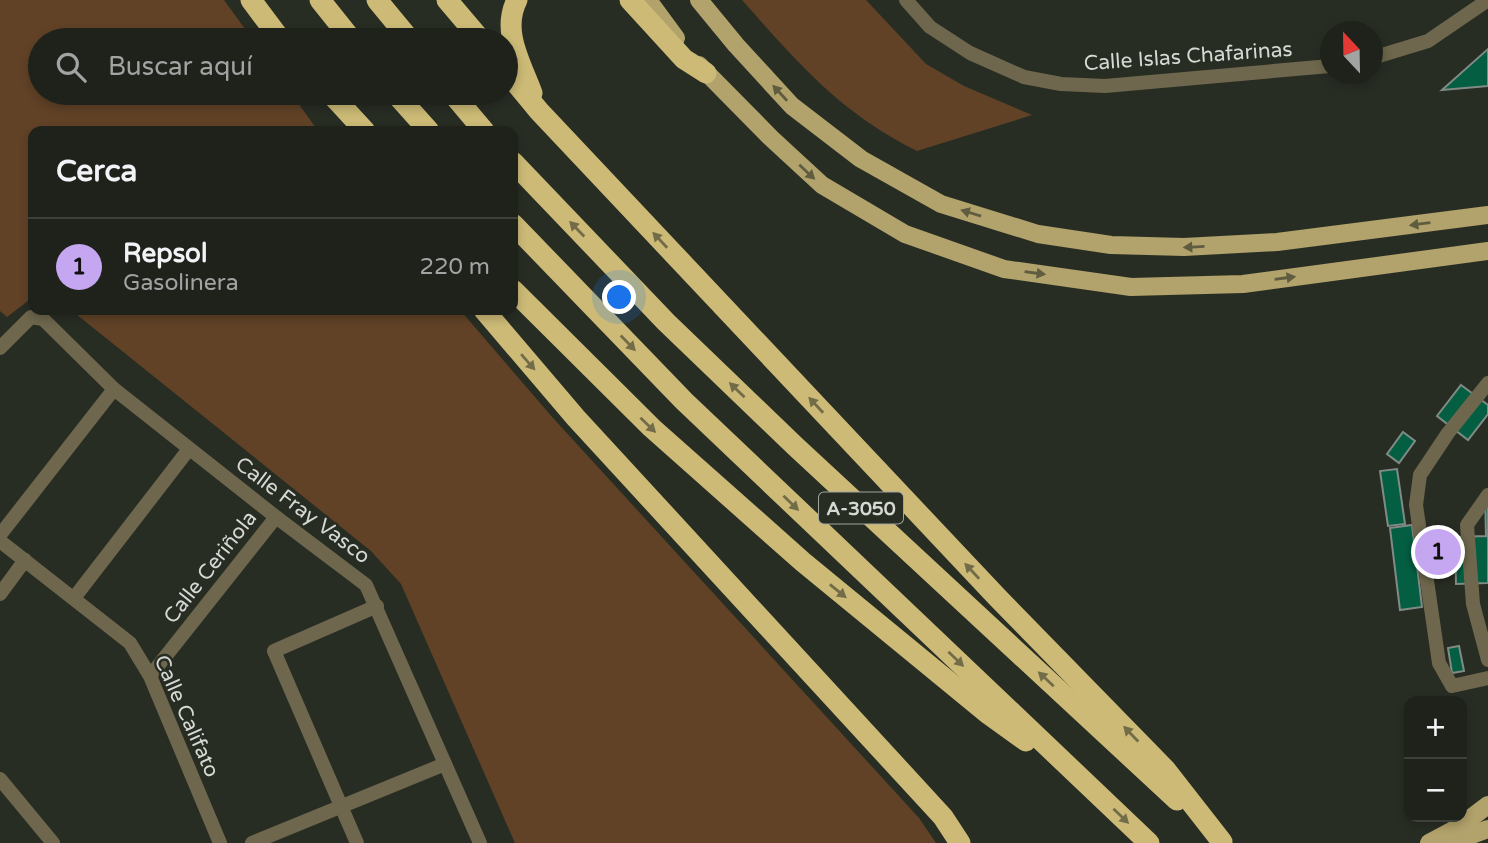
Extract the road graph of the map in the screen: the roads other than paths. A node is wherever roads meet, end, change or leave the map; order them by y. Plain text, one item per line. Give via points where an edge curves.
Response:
1 (251, 0) edge
2 (320, 0) edge
3 (377, 0) edge
4 (447, 0) edge
5 (517, 0) edge
6 (630, 0) edge
7 (648, 0) edge
8 (699, 0) edge
9 (906, 0) edge
10 (1488, 0) edge
11 (272, 28) edge
12 (342, 28) edge
13 (400, 28) edge
14 (471, 28) edge
15 (511, 28) edge
16 (1383, 55) edge
17 (518, 56) edge
18 (1320, 67) edge
19 (706, 73) junction
20 (518, 86) edge
21 (326, 105) edge
22 (341, 105) edge
23 (406, 105) edge
24 (462, 105) edge
25 (539, 111) junction
26 (340, 126) edge
27 (360, 126) edge
28 (425, 126) edge
29 (480, 126) edge
30 (518, 167) edge
31 (1488, 215) edge
32 (518, 229) edge
33 (1488, 251) edge
34 (518, 295) edge
35 (488, 315) edge
36 (0, 348) edge
37 (1488, 383) edge
38 (114, 389) junction
39 (190, 449) junction
40 (1488, 495) edge
41 (276, 517) junction
42 (0, 535) edge
43 (0, 541) edge
44 (25, 560) junction
45 (0, 594) edge
46 (74, 598) junction
47 (377, 606) junction
48 (1488, 660) edge
49 (150, 676) junction
50 (1488, 678) edge
51 (445, 764) junction
52 (0, 779) edge
53 (1087, 784) junction
54 (1488, 806) edge
55 (341, 807) junction
56 (1488, 829) edge
57 (1222, 842) edge
58 (53, 843) edge
59 (220, 843) edge
60 (252, 843) edge
61 (357, 843) edge
62 (480, 843) edge
63 (960, 843) edge
64 (1149, 843) edge
65 (1430, 843) edge
66 (1450, 843) edge

1 - 11 highway
2 - 12 highway
3 - 13 highway
4 - 14 highway
5 - 15 highway
6 - 19 highway via 684,59
7 - 19 main road
31 -> 8 main road via 1277,242 1184,247 1111,245 1038,234 941,204 861,159 792,106
9 - 18 street, Calle Islas Chafarinas via 930,27 970,53 1024,77 1061,84 1105,86
10 - 16 street via 1428,41
17 - 25 highway
19 -> 33 main road via 822,185 905,234 1004,269 1131,286 1243,284
20 - 25 highway
21 - 26 highway
22 - 27 highway
23 - 28 highway
24 - 29 highway
57 -> 25 highway via 1165,769
57 -> 30 highway, A-3050 via 794,446 666,322
32 -> 53 highway, A-3050 via 684,401
34 -> 53 highway via 652,428 803,562 987,713
35 -> 63 highway via 576,418 943,817
36 - 38 street, Calle Fray Vasco via 31,317 43,319
37 - 50 street via 1420,475 1416,505 1439,663 1452,686
38 - 39 street, Calle Fray Vasco
38 - 42 street
39 - 41 street, Calle Fray Vasco
39 - 46 street
40 - 48 street via 1466,525 1473,604
41 - 47 street, Calle Fray Vasco via 366,584
41 - 49 street, Calle Ceriñola
43 - 44 street, Calle Califato
44 - 45 street
44 - 46 street, Calle Califato
46 - 49 street, Calle Califato via 130,643
47 - 51 street, Calle Fray Vasco
47 - 55 street via 274,651
49 - 59 street, Calle Califato
51 - 55 street
51 - 62 street, Calle Fray Vasco
52 - 58 street
53 -> 64 highway, A-3050
54 - 65 main road
55 - 60 street
55 - 61 street
56 - 66 main road

